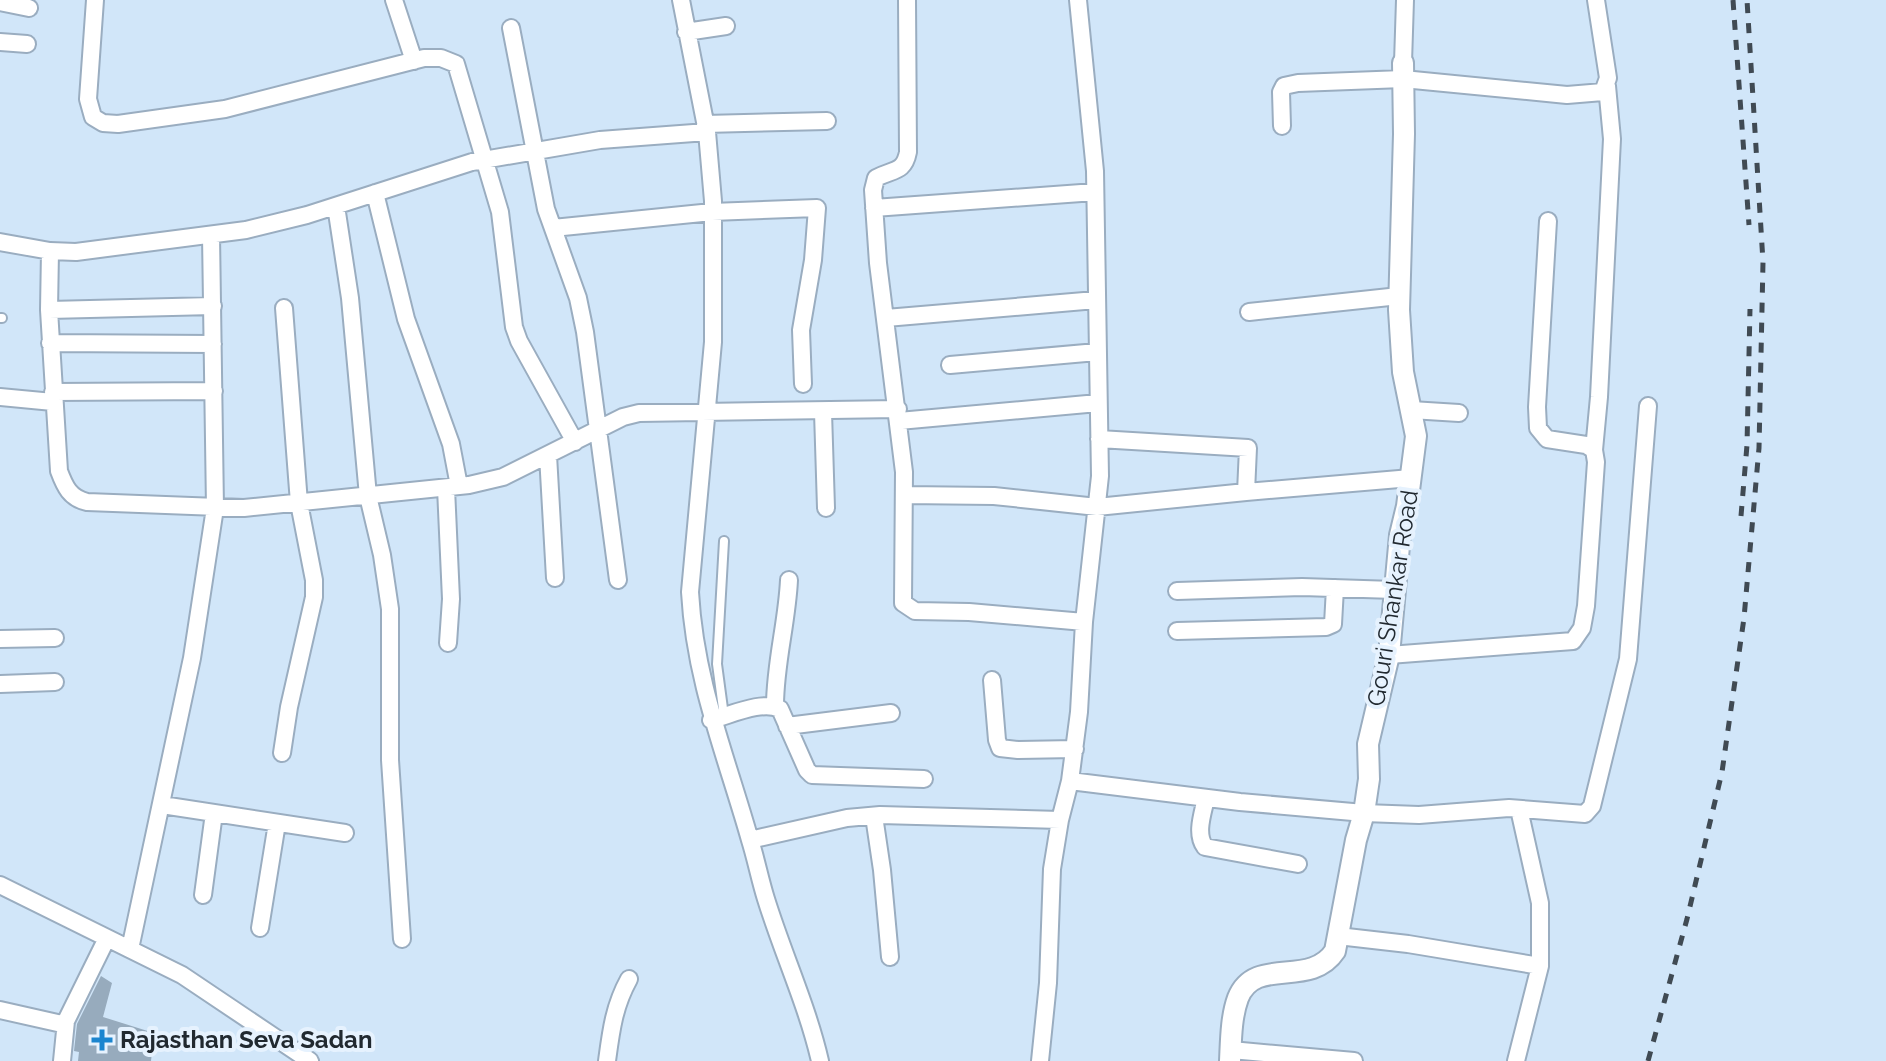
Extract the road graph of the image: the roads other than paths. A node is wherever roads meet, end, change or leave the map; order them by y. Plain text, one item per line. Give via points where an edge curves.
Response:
1 (95, 0) edge
2 (394, 0) edge
3 (681, 0) edge
4 (907, 0) edge
5 (1078, 0) edge
6 (1405, 0) edge
7 (1596, 0) edge
8 (0, 2) edge
9 (29, 8) dead end
10 (726, 26) dead end
11 (511, 28) dead end
12 (686, 32) junction
13 (0, 42) edge
14 (27, 44) dead end
15 (414, 61) junction
16 (1403, 71) junction
17 (1607, 86) junction
18 (827, 121) dead end
19 (1282, 126) dead end
20 (706, 128) junction
21 (534, 151) junction
22 (485, 160) junction
23 (1095, 192) junction
24 (375, 193) junction
25 (336, 206) junction
26 (874, 208) junction
27 (712, 212) junction
28 (1548, 221) dead end
29 (553, 228) junction
30 (211, 235) junction
31 (0, 242) edge
32 (50, 251) junction
33 (1399, 296) junction
34 (1096, 300) junction
35 (213, 306) junction
36 (284, 308) dead end
37 (49, 310) junction
38 (1249, 312) dead end
39 (886, 318) junction
40 (50, 343) junction
41 (213, 344) junction
42 (1097, 352) junction
43 (950, 365) dead end
44 (803, 384) dead end
45 (214, 391) junction
46 (0, 397) edge
47 (53, 397) junction
48 (1098, 403) junction
49 (1648, 406) dead end
50 (1411, 410) junction
51 (707, 411) junction
52 (823, 412) junction
53 (1459, 413) dead end
54 (898, 415) junction
55 (600, 429) junction
56 (1099, 439) junction
57 (575, 442) junction
58 (1594, 450) junction
59 (548, 455) junction
60 (1411, 478) junction
61 (453, 487) junction
62 (1246, 492) junction
63 (904, 495) junction
64 (368, 496) junction
65 (299, 503) junction
66 (1097, 507) junction
67 (215, 508) junction
68 (826, 508) dead end
69 (724, 541) dead end
70 (555, 578) dead end
71 (618, 580) dead end
72 (789, 580) dead end
73 (1335, 588) junction
74 (1394, 590) junction
75 (1177, 591) dead end
76 (1084, 622) junction
77 (1177, 631) dead end
78 (55, 638) dead end
79 (0, 639) edge
80 (448, 643) dead end
81 (1389, 655) junction
82 (992, 680) dead end
83 (55, 682) dead end
84 (0, 684) edge
85 (775, 706) junction
86 (891, 713) dead end
87 (718, 718) junction
88 (787, 726) junction
89 (1075, 749) junction
90 (282, 753) dead end
91 (924, 779) dead end
92 (1070, 781) junction
93 (1206, 798) junction
94 (162, 805) junction
95 (1519, 809) junction
96 (214, 813) junction
97 (1364, 813) junction
98 (874, 816) junction
99 (1060, 820) junction
100 (277, 823) junction
101 (345, 833) dead end
102 (750, 840) junction
103 (1298, 864) dead end
104 (0, 885) edge
105 (203, 895) dead end
106 (260, 928) dead end
107 (1338, 936) junction
108 (107, 938) junction
109 (402, 939) dead end
110 (130, 949) junction
111 (890, 957) dead end
112 (1540, 966) junction
113 (629, 979) dead end
114 (0, 1010) edge
115 (66, 1021) junction
116 (1230, 1056) edge
117 (62, 1061) edge
118 (310, 1061) edge
119 (607, 1061) edge
120 (820, 1061) edge
121 (1040, 1061) edge
122 (1354, 1061) edge
123 (1516, 1061) edge

1 - 15 street via 88,99 93,117 103,123 225,109
2 - 15 street
3 - 12 street
4 - 26 street via 908,152 899,169 876,178
5 - 23 street
6 - 16 street
7 - 17 street
8 - 9 street
10 - 12 street
11 - 21 street
12 - 20 street
13 - 14 street
15 - 22 street via 441,58 456,64
16 - 17 street via 1567,95 1596,94
16 - 19 street via 1284,86
16 - 33 street, Gouri Shankar Road
17 - 58 street via 1612,139
18 - 20 street
20 - 21 street
20 - 27 street
21 - 22 street
21 - 29 street
22 - 24 street
22 - 57 street via 505,232 514,327
23 - 26 street
23 - 34 street
24 - 25 street
24 - 61 street via 406,319 451,444
25 - 30 street
25 - 64 street
26 - 39 street
27 - 29 street
27 - 44 street via 817,208 801,330
27 - 51 street via 713,342
28 - 58 street via 1538,428 1547,439
29 - 55 street via 578,298
30 - 32 street
30 - 35 street
31 - 32 street
32 - 37 street
33 - 38 street
33 - 50 street, Gouri Shankar Road
34 - 39 street
34 - 42 street
35 - 37 street
35 - 41 street
36 - 65 street
37 - 40 street
39 - 54 street
40 - 41 street
40 - 47 street
41 - 45 street
42 - 43 street
42 - 48 street
45 - 47 street
45 - 67 street
46 - 47 street
47 - 67 street via 59,471 78,500
48 - 54 street
48 - 56 street
49 - 95 street via 1628,659 1592,806 1577,815
50 - 53 street
50 - 60 street, Gouri Shankar Road via 1416,436
51 - 52 street
51 - 55 street via 639,413
51 - 87 street via 690,592 692,629
52 - 54 street
52 - 68 street
54 - 63 street
55 - 57 street
55 - 71 street
56 - 62 street via 1248,448
56 - 66 street
57 - 59 street
58 - 81 street via 1586,606 1577,638
59 - 61 street via 503,477
59 - 70 street
60 - 62 street
60 - 74 street, Gouri Shankar Road
61 - 64 street
61 - 80 street
62 - 66 street
63 - 66 street via 994,496
63 - 76 street via 902,593 907,609
64 - 65 street
64 - 109 street via 390,609 390,760
65 - 67 street
65 - 90 street via 314,597
66 - 76 street
67 - 94 street
69 - 87 lane
72 - 85 street
73 - 74 street
73 - 75 street
73 - 77 street via 1333,624 1326,627
74 - 81 street, Gouri Shankar Road
76 - 89 street
78 - 79 street
81 - 97 street, Gouri Shankar Road via 1368,744
82 - 89 street via 1000,748
83 - 84 street
85 - 87 street
85 - 88 street
86 - 88 street
87 - 102 street
88 - 91 street via 812,775
89 - 92 street
92 - 93 street
92 - 99 street
93 - 97 street
93 - 103 street via 1200,832 1205,847
94 - 96 street
94 - 110 street
95 - 97 street
95 - 112 street via 1540,903
96 - 100 street
96 - 105 street
97 - 107 street, Gouri Shankar Road
98 - 99 street
98 - 102 street
98 - 111 street
99 - 121 street
100 - 101 street
100 - 106 street
102 - 120 street
104 - 108 street
107 - 112 street
107 - 116 street, Gouri Shankar Road via 1328,962 1311,970 1259,976 1246,984 1233,1018
108 - 110 street
108 - 115 street
110 - 118 street via 182,975
112 - 123 street
113 - 119 street via 618,1000
114 - 115 street via 53,1024
115 - 117 street
116 - 122 street

